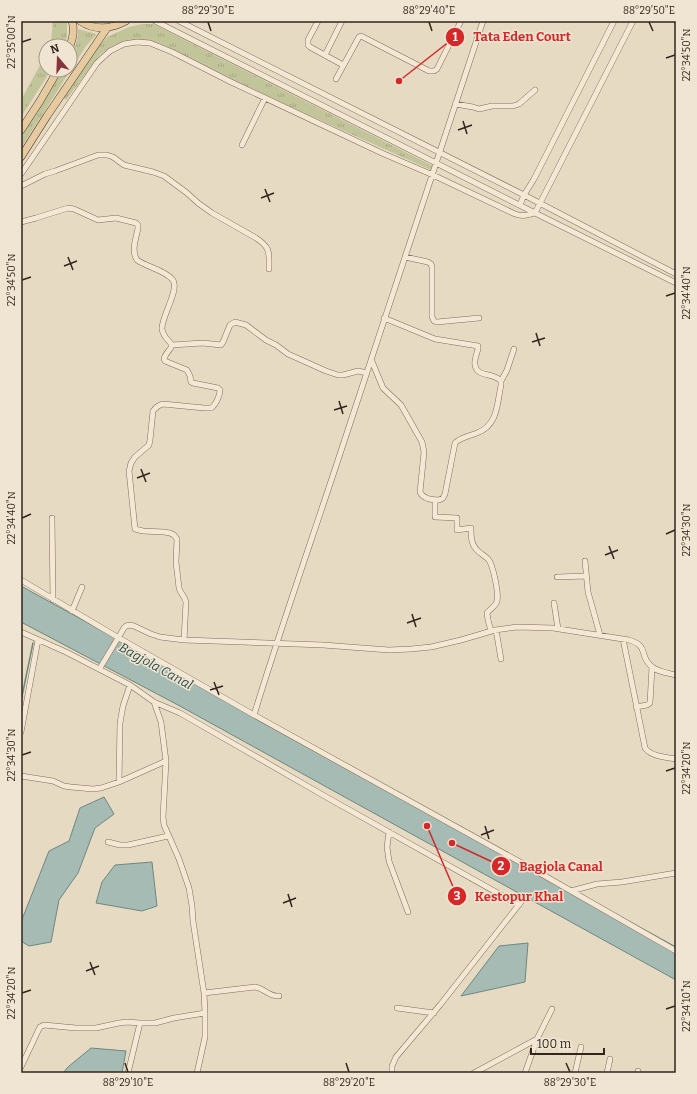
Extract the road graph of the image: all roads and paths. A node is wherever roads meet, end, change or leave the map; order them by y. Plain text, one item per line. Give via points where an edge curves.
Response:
1 (72, 21) edge
2 (80, 21) edge
3 (126, 21) edge
4 (129, 21) edge
5 (155, 21) edge
6 (179, 21) edge
7 (318, 21) edge
8 (342, 21) edge
9 (461, 21) edge
10 (483, 21) edge
11 (614, 21) edge
12 (633, 21) edge
13 (107, 28) junction
14 (73, 38) edge
15 (325, 55) junction
16 (343, 65) junction
17 (53, 78) edge
18 (336, 79) dead end
19 (535, 90) dead end
20 (264, 98) junction
21 (58, 100) junction
22 (455, 104) junction
23 (67, 106) junction
24 (21, 130) edge
25 (242, 145) dead end
26 (440, 152) junction
27 (21, 157) edge
28 (437, 163) junction
29 (21, 174) edge
30 (433, 175) junction
31 (21, 186) edge
32 (524, 195) junction
33 (540, 203) junction
34 (520, 205) junction
35 (535, 213) junction
36 (21, 222) edge
37 (405, 258) junction
38 (269, 269) dead end
39 (676, 274) edge
40 (676, 284) edge
41 (384, 318) junction
42 (479, 318) dead end
43 (172, 345) junction
44 (514, 348) dead end
45 (371, 358) junction
46 (366, 373) junction
47 (501, 381) junction
48 (435, 500) junction
49 (52, 518) dead end
50 (585, 561) dead end
51 (586, 576) junction
52 (557, 577) dead end
53 (21, 580) edge
54 (82, 587) dead end
55 (53, 600) junction
56 (554, 603) dead end
57 (72, 611) junction
58 (558, 629) junction
59 (493, 630) junction
60 (21, 632) edge
61 (600, 635) junction
62 (119, 638) junction
63 (622, 639) junction
64 (38, 640) junction
65 (184, 640) junction
66 (276, 643) junction
67 (502, 659) dead end
68 (652, 667) junction
69 (100, 668) junction
70 (676, 675) edge
71 (130, 685) junction
72 (154, 702) junction
73 (636, 707) junction
74 (254, 715) junction
75 (21, 732) edge
76 (676, 759) edge
77 (166, 761) junction
78 (21, 776) edge
79 (119, 782) junction
80 (389, 832) junction
81 (168, 836) junction
82 (108, 842) dead end
83 (676, 873) edge
84 (571, 891) junction
85 (408, 912) dead end
86 (676, 951) edge
87 (204, 993) junction
88 (279, 996) dead end
89 (397, 1008) dead end
90 (552, 1009) dead end
91 (205, 1013) junction
92 (434, 1013) junction
93 (140, 1023) junction
94 (537, 1039) junction
95 (581, 1047) dead end
96 (22, 1059) edge
97 (610, 1059) dead end
98 (21, 1067) edge
99 (128, 1073) edge
100 (197, 1073) edge
101 (392, 1073) edge
102 (474, 1073) edge
103 (525, 1073) edge
104 (575, 1073) edge
105 (607, 1073) edge

1 - 14 main road
2 - 13 main road via 96,28
3 - 4 street
3 - 13 main road
5 - 28 street
6 - 26 street
7 - 15 street via 308,45
8 - 15 street
9 - 16 street via 434,71 428,71 362,36
10 - 22 street
11 - 32 street
12 - 33 street
13 - 21 main road
15 - 16 street
16 - 18 street
17 - 24 main road
19 - 22 street via 520,104 513,106 479,109
20 - 23 street via 172,52 150,43 137,42 124,44 110,51 97,64
20 - 25 street
20 - 30 street
21 - 23 street
21 - 27 main road
22 - 26 street
23 - 29 street
26 - 28 street
26 - 32 street
28 - 30 street
28 - 34 street
30 - 35 street via 521,216
30 - 37 street
31 - 38 street via 42,175 90,158 110,156 124,165 164,176 212,213 256,238 269,252
32 - 33 street
32 - 34 street
33 - 35 street
33 - 39 street
34 - 35 street
35 - 40 street
36 - 43 street via 68,208 98,220 112,218 136,222 138,228 134,251 137,260 174,282 162,326 164,336
37 - 41 street
37 - 42 street via 431,264 434,321
41 - 45 street
41 - 47 street via 435,339 478,346 475,364 478,370 497,376
43 - 46 street via 221,345 230,325 237,322 246,325 290,355 326,371 338,375 358,371
43 - 65 street via 164,356 165,360 187,370 191,382 218,388 220,393 211,408 163,404 155,408 149,445 134,457 129,471 135,529 170,533 176,539 179,591 186,602
44 - 47 street
45 - 46 street
45 - 48 street via 383,388 401,405 420,437 424,452 420,492 424,497
46 - 66 street
47 - 48 street via 496,414 483,430 454,443 445,494 443,498
48 - 59 street via 435,517 457,518 457,530 471,528 474,548 491,563 497,594 496,603 487,613
49 - 55 street
50 - 51 street
51 - 52 street
51 - 61 street
53 - 55 street
54 - 57 street
55 - 57 street
56 - 58 street
57 - 62 street
58 - 59 street via 517,627
58 - 61 street
59 - 66 street via 446,644 411,649
59 - 67 street
60 - 64 street
61 - 63 street
62 - 65 street via 126,626 134,626 160,637
62 - 69 street
62 - 74 street
63 - 68 street via 641,646 646,660
63 - 73 street
64 - 69 street
64 - 75 street
65 - 66 street
66 - 74 street
68 - 70 street
68 - 73 street via 650,703
69 - 71 street
71 - 72 street
71 - 79 street via 120,722
72 - 77 street via 161,722
72 - 80 street via 180,713
73 - 76 street via 648,752
74 - 84 street
77 - 79 street
77 - 81 street via 163,817
78 - 79 street via 83,789 101,788
80 - 85 street via 389,860
80 - 92 street via 520,903
81 - 82 street via 128,845
81 - 87 street via 189,888
83 - 84 street via 597,884
84 - 86 street
87 - 88 street via 255,987 272,996
87 - 91 street
89 - 92 street
90 - 94 street
91 - 93 street via 155,1023
91 - 100 street via 204,1046
92 - 101 street via 396,1057
93 - 96 street via 118,1023 87,1029 44,1025 40,1027
93 - 99 street
94 - 102 street
94 - 103 street
95 - 104 street
96 - 98 street
97 - 105 street

